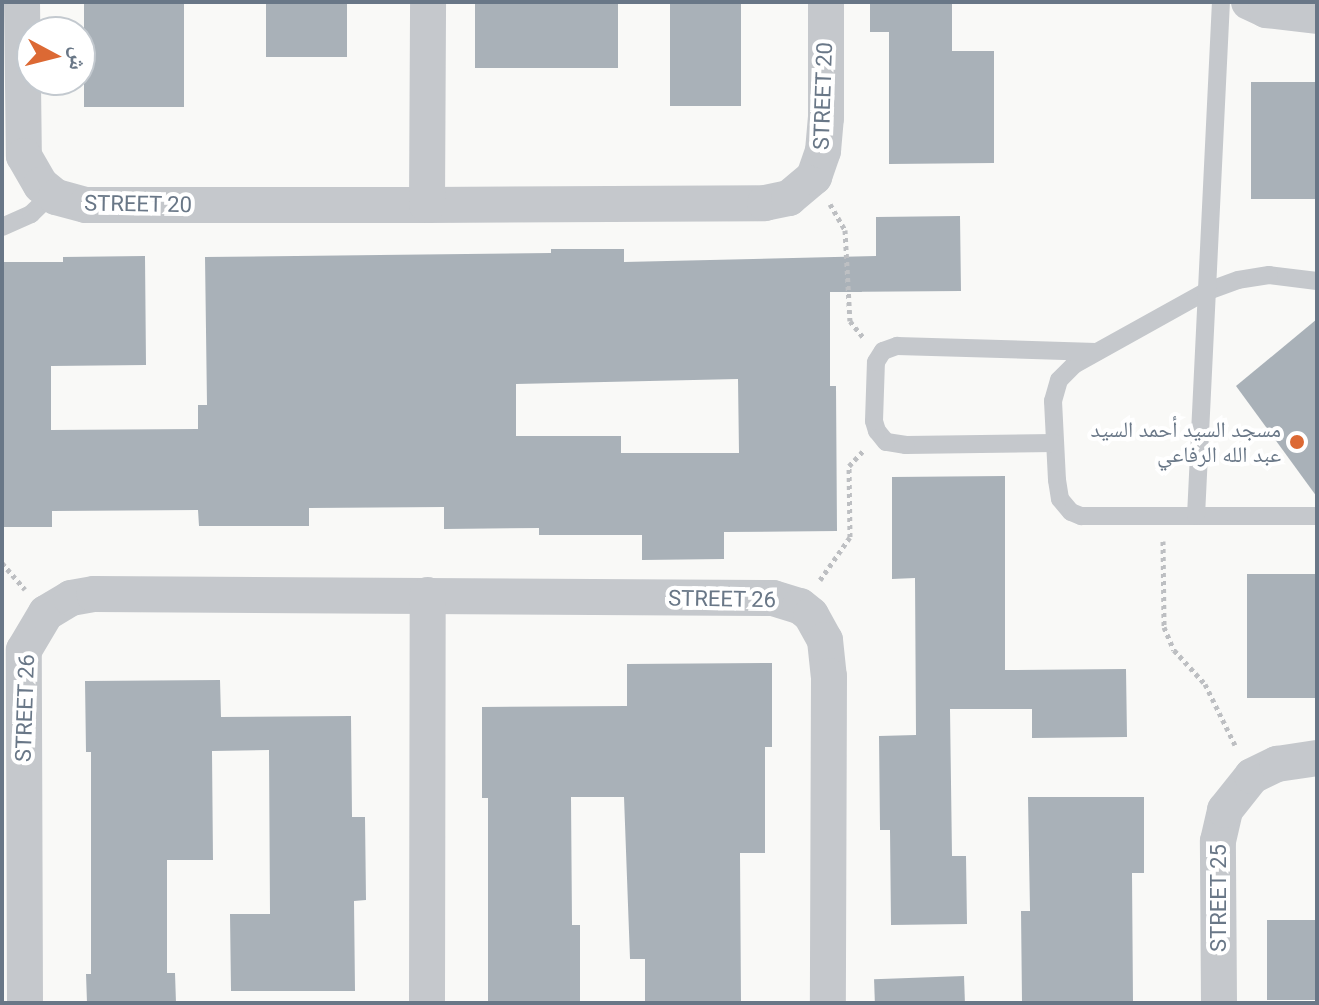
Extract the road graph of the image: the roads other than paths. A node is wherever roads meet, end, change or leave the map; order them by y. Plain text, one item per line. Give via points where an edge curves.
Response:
1 (22, 2) edge
2 (428, 2) edge
3 (826, 2) edge
4 (1221, 2) edge
5 (1249, 2) edge
6 (1317, 16) edge
7 (52, 194) junction
8 (427, 205) junction
9 (2, 227) edge
10 (1317, 281) edge
11 (1205, 292) junction
12 (1096, 352) junction
13 (1054, 443) junction
14 (1196, 516) junction
15 (1317, 516) edge
16 (428, 595) junction
17 (1317, 758) edge
18 (25, 1003) edge
19 (427, 1003) edge
20 (828, 1003) edge
21 (1219, 1003) edge

1 - 7 street, STREET 20 via 24,156
2 - 8 street
3 - 8 street, STREET 20 via 826,127 819,165 807,186 789,198 765,203
4 - 11 lane
5 - 6 street
7 - 8 street, STREET 20 via 86,205
7 - 9 lane via 31,214
10 - 11 lane via 1269,275
11 - 12 lane
11 - 14 lane
12 - 13 lane via 1059,380 1053,401
12 - 13 lane via 897,346 883,351 875,369 874,421 881,438 896,445
13 - 14 lane via 1060,499 1071,512
14 - 15 lane
16 - 18 street, STREET 26 via 94,594 71,598 46,613 30,635 22,669
16 - 19 street
16 - 20 street, STREET 26 via 773,598 811,615 825,640 829,676
17 - 21 street, STREET 25 via 1277,764 1252,776 1230,800 1220,824

